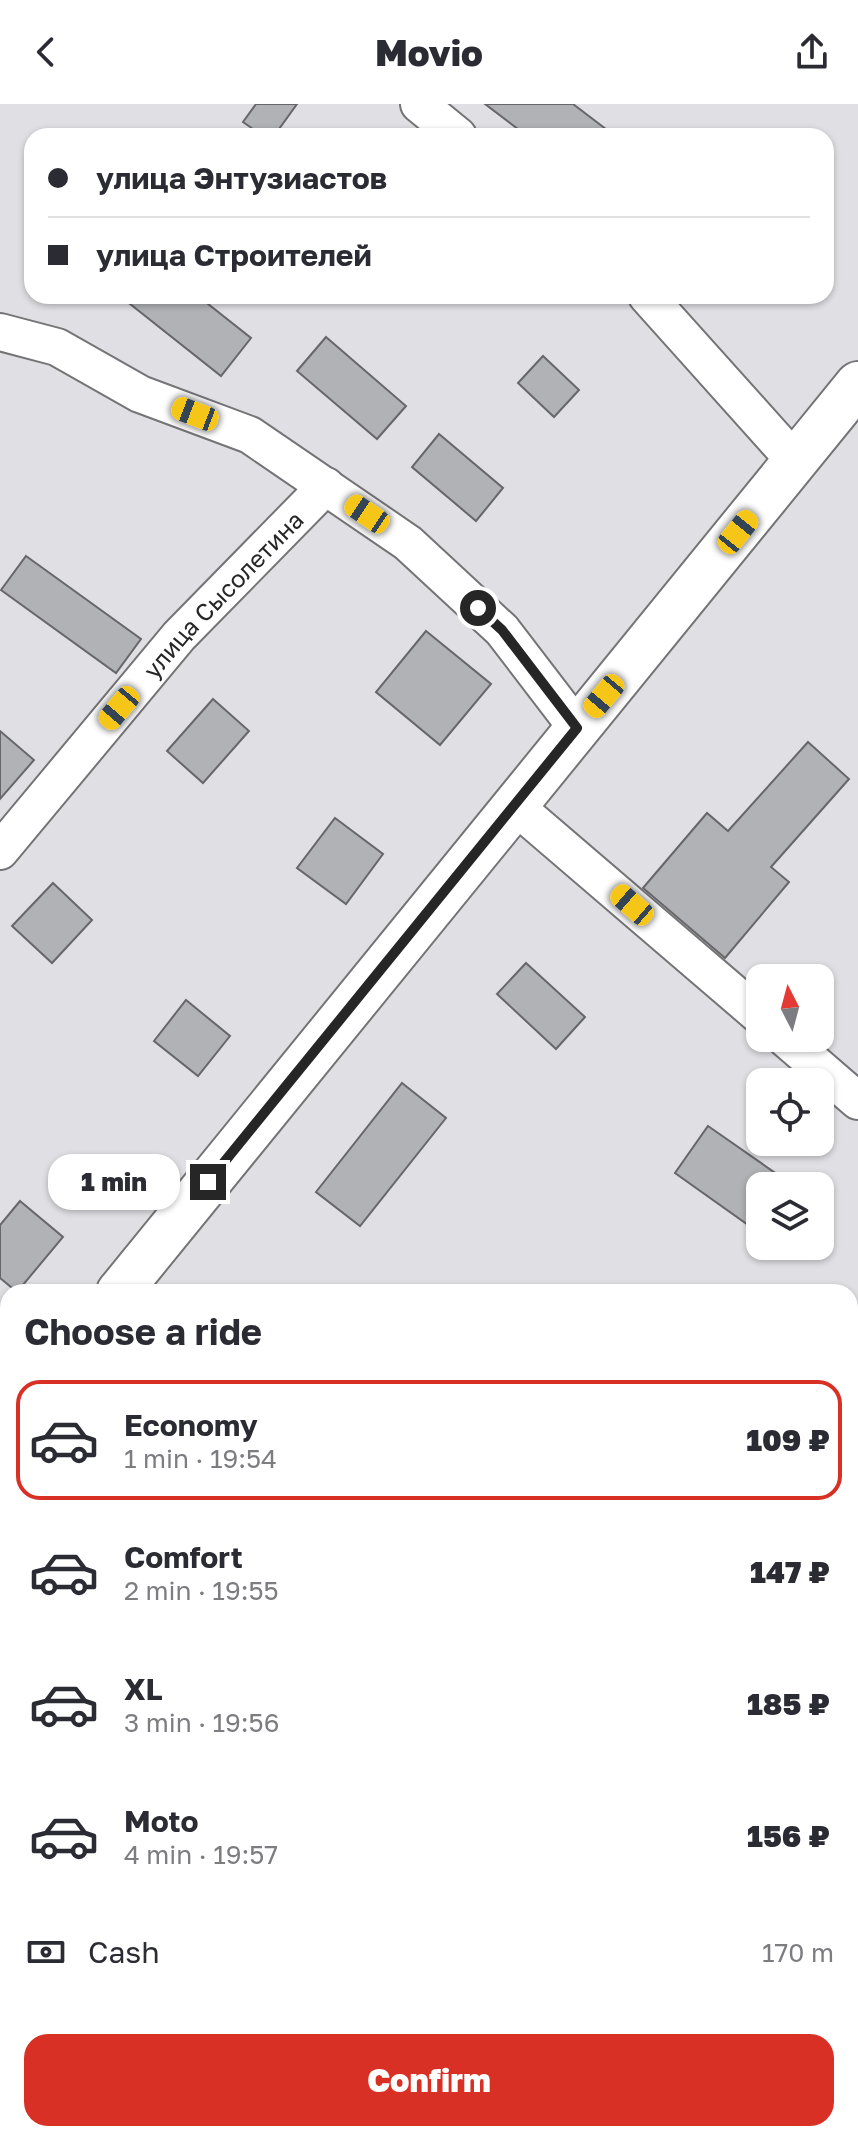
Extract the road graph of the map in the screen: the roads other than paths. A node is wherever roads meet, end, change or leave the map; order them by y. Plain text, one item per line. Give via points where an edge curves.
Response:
1 (419, 104) edge
2 (448, 128) edge
3 (654, 304) edge
4 (0, 332) edge
5 (852, 404) edge
6 (795, 461) junction
7 (326, 486) junction
8 (577, 728) junction
9 (515, 806) junction
10 (0, 851) edge
11 (746, 1004) edge
12 (801, 1052) edge
13 (858, 1101) edge
14 (126, 1284) edge

1 - 2 street
3 - 6 street
4 - 7 street via 57,347 140,394 250,435
5 - 6 main road
6 - 8 main road
7 - 8 street via 408,543 502,630
7 - 10 street, улица Сысолетина via 179,636
8 - 9 main road
9 - 11 street
9 - 14 main road
12 - 13 street

